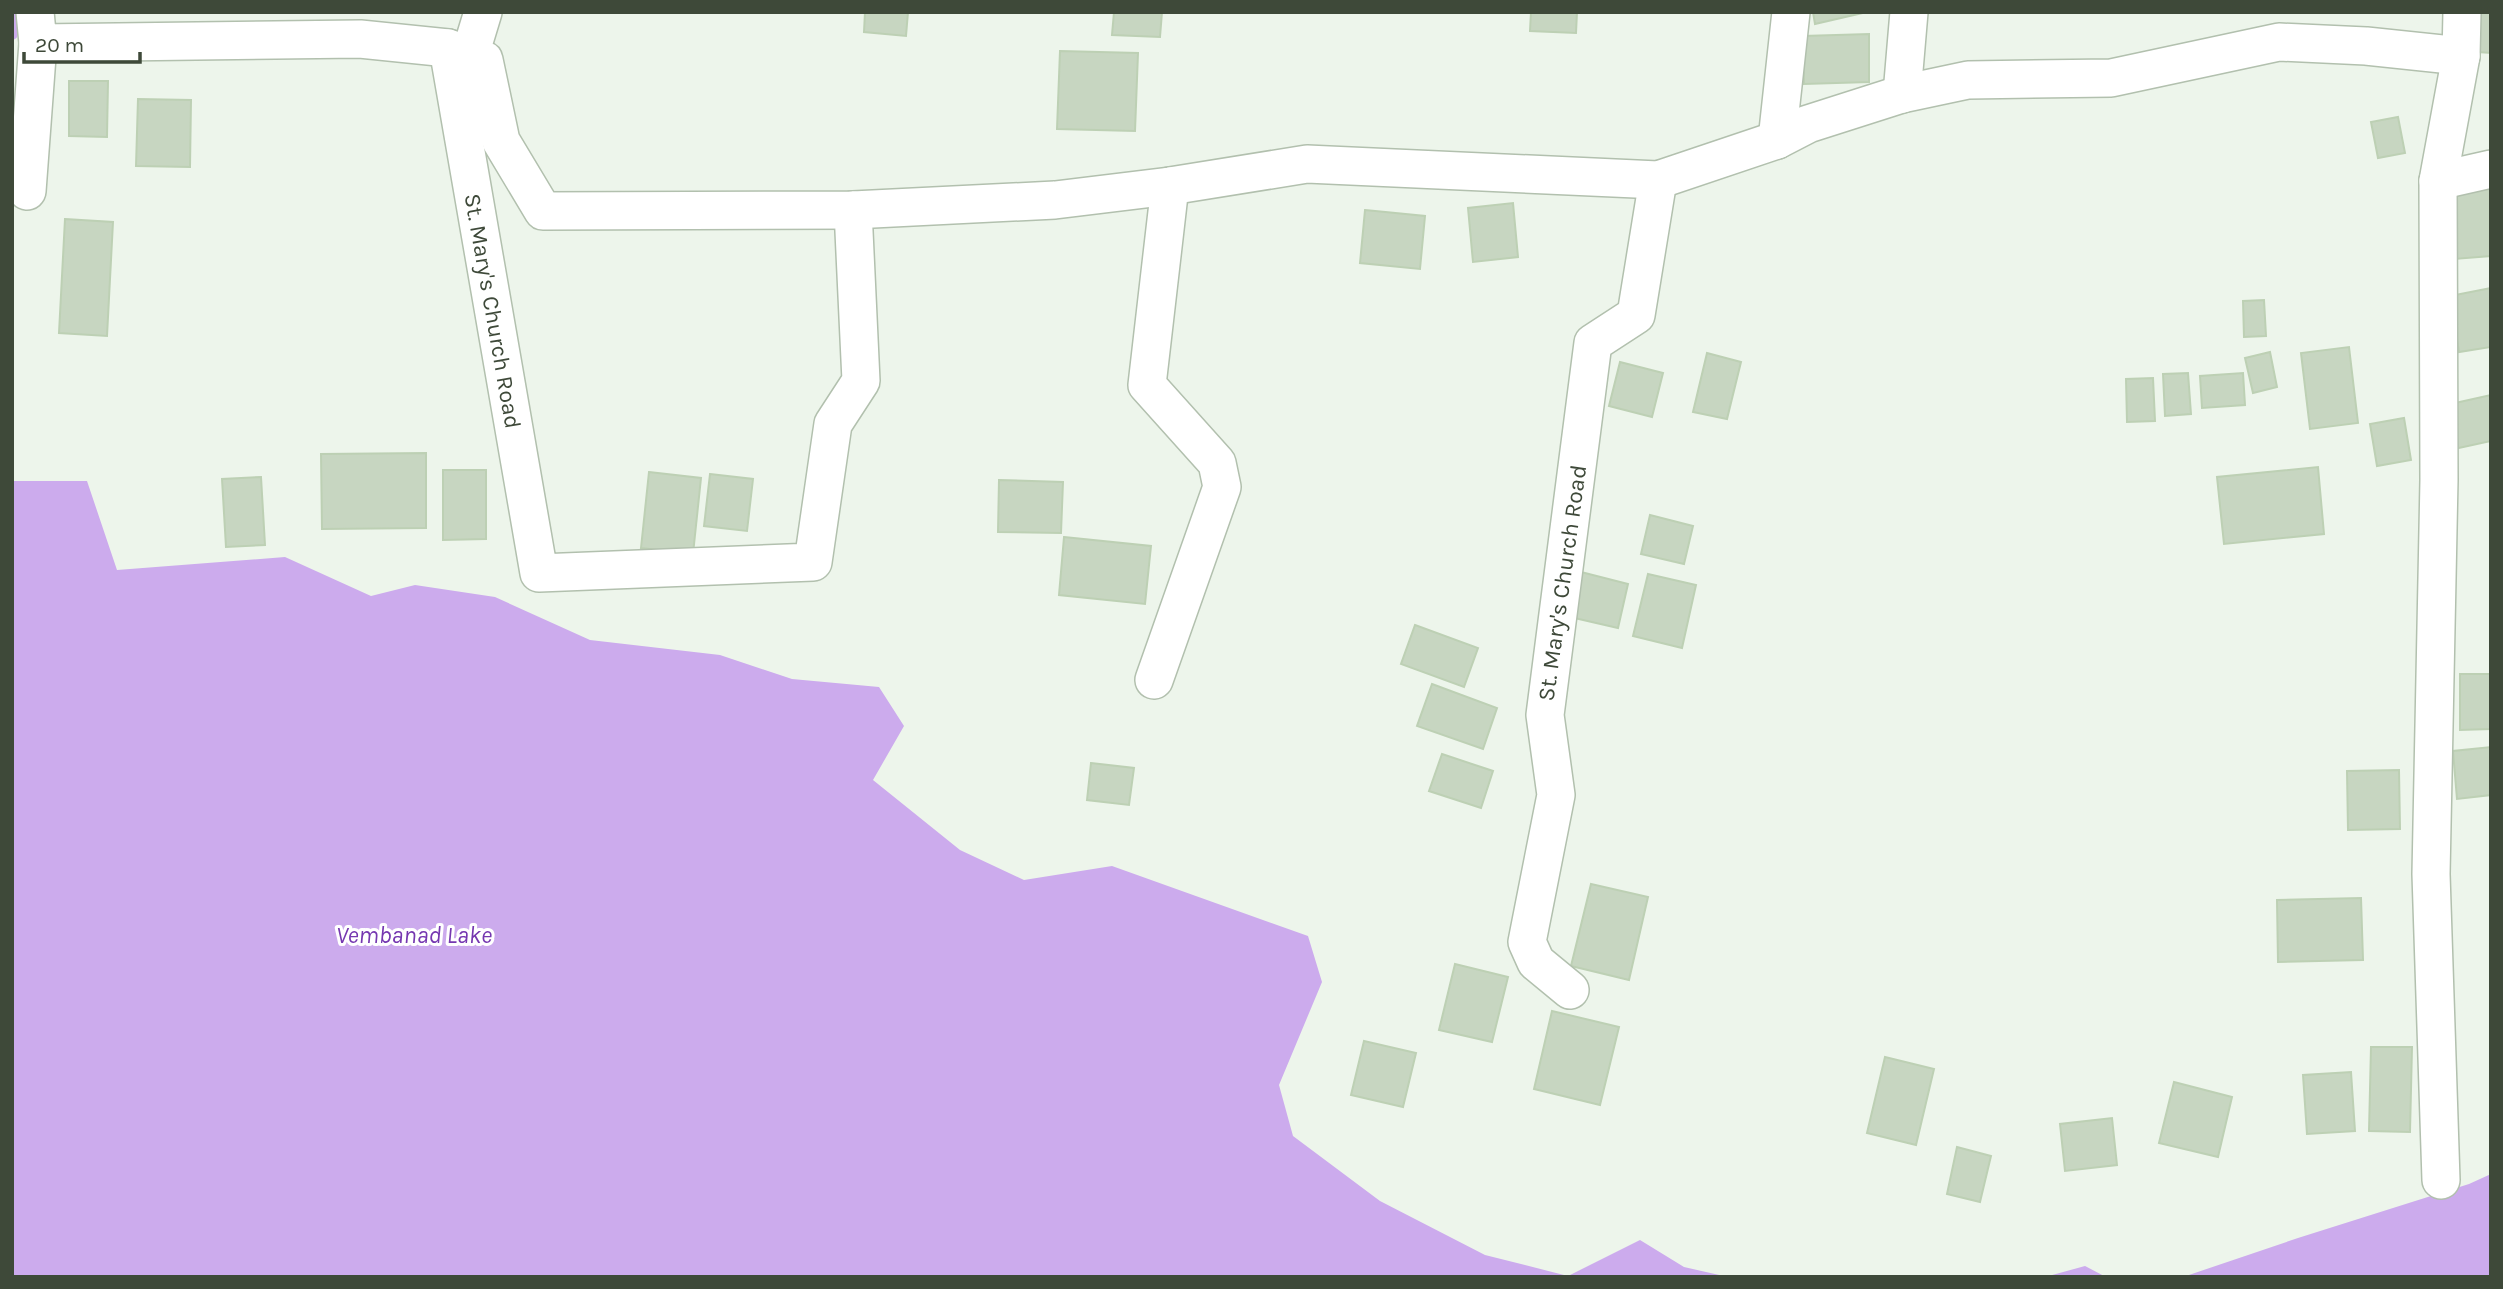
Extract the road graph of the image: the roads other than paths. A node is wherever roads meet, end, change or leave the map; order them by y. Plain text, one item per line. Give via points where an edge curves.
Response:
1 (483, 12) edge
2 (1791, 12) edge
3 (1909, 12) edge
4 (2462, 12) edge
5 (36, 28) edge
6 (459, 52) junction
7 (2461, 56) junction
8 (1902, 94) junction
9 (1777, 140) junction
10 (2491, 169) edge
11 (1658, 180) junction
12 (2438, 181) junction
13 (1170, 186) junction
14 (27, 191) dead end
15 (853, 210) junction
16 (1154, 680) dead end
17 (1570, 990) dead end
18 (2441, 1180) dead end

1 - 6 street
2 - 9 street
3 - 8 street
4 - 7 street
5 - 6 street via 360,39
5 - 14 street
6 - 15 street via 484,60 501,141 543,211
6 - 15 street, St. Mary's Church Road via 539,573 813,562 833,424 861,381
7 - 8 street via 2279,41 2111,78 1968,80
7 - 12 street
8 - 9 street via 1808,124
9 - 11 street
10 - 12 street
11 - 13 street via 1307,164
11 - 17 street, St. Mary's Church Road via 1636,316 1593,343 1545,715 1556,795 1527,942 1536,962
12 - 18 street via 2439,480 2431,874
13 - 15 street via 1055,200
13 - 16 street via 1147,385 1217,463 1222,487

